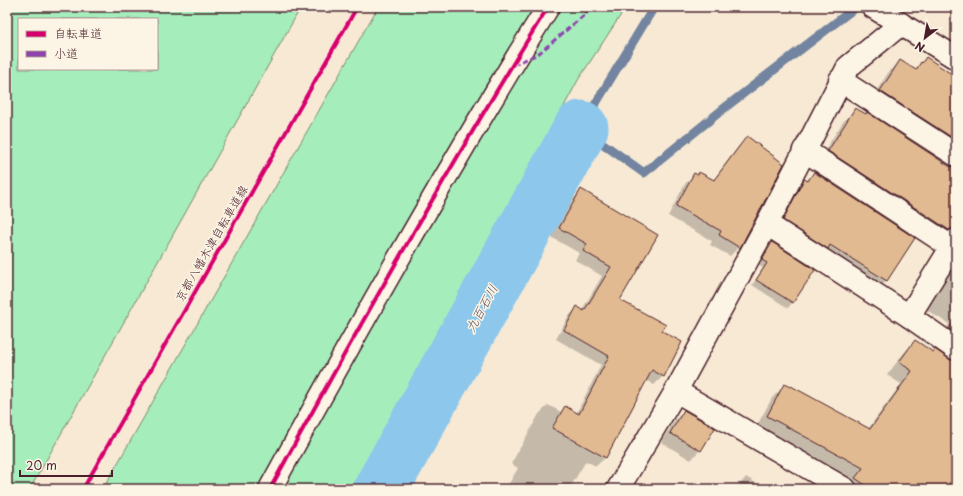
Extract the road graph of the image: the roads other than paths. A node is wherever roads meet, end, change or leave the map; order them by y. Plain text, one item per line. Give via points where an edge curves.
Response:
1 (548, 7) edge
2 (873, 7) edge
3 (901, 24) junction
4 (956, 58) edge
5 (840, 80) junction
6 (804, 150) junction
7 (956, 155) edge
8 (767, 224) junction
9 (955, 246) edge
10 (909, 316) junction
11 (956, 349) edge
12 (676, 391) junction
13 (270, 489) edge
14 (618, 489) edge
15 (845, 489) edge

1 - 13 street via 358,328
2 - 3 street
3 - 4 street
3 - 5 street via 848,67
5 - 6 street
5 - 7 street
6 - 8 street
6 - 9 street
8 - 10 street
8 - 12 street
9 - 10 street
10 - 11 street
12 - 14 street
12 - 15 street

